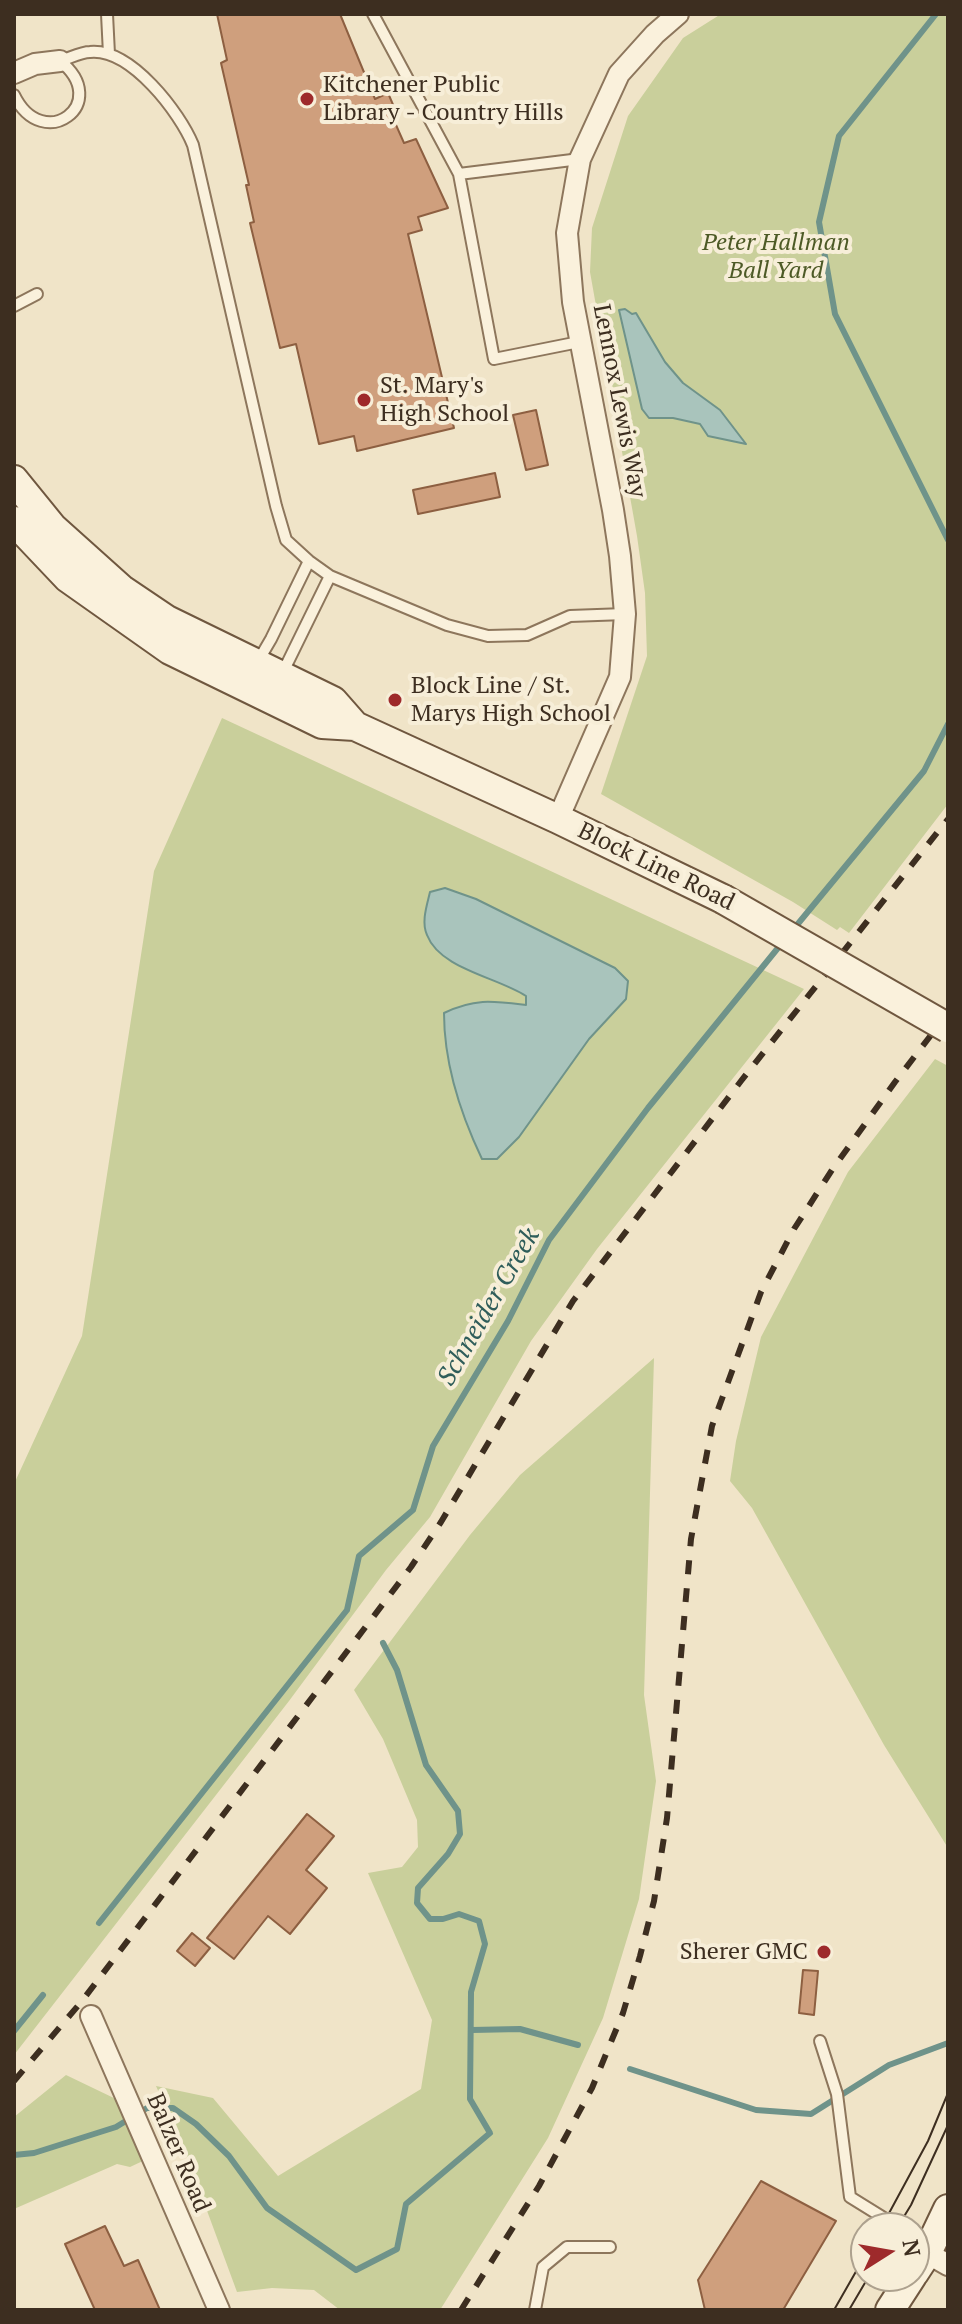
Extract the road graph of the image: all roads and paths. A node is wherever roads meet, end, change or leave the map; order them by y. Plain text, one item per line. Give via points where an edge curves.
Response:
1 (107, 14) edge
2 (373, 14) edge
3 (678, 14) edge
4 (109, 54) junction
5 (60, 61) junction
6 (14, 73) edge
7 (14, 95) edge
8 (580, 159) junction
9 (459, 174) junction
10 (37, 294) dead end
11 (14, 306) edge
12 (579, 342) junction
13 (14, 480) edge
14 (14, 521) edge
15 (309, 561) junction
16 (330, 576) junction
17 (625, 614) junction
18 (269, 670) junction
19 (355, 726) junction
20 (558, 819) junction
21 (948, 1028) edge
22 (91, 2016) dead end
23 (820, 2041) dead end
24 (948, 2209) edge
25 (874, 2212) edge
26 (610, 2247) dead end
27 (930, 2250) edge
28 (903, 2292) edge
29 (219, 2310) edge
30 (535, 2310) edge
31 (890, 2310) edge

1 - 4 lane
2 - 9 lane
3 - 8 street, Lennox Lewis Way via 619,74
4 - 5 lane via 91,51
4 - 15 lane via 162,96 193,145 276,506 286,540
5 - 6 street
5 - 7 lane via 79,84 78,102 67,117 41,122 25,113
8 - 9 lane
8 - 12 street, Lennox Lewis Way via 567,233
9 - 12 lane via 494,359
10 - 11 lane
12 - 17 street, Lennox Lewis Way via 613,510
13 - 18 street, Block Line Road via 53,528 121,589 167,620
14 - 19 street, Block Line Road via 68,578 170,650 322,724
15 - 16 lane
15 - 18 lane via 271,639
16 - 17 lane via 447,625 488,636 527,635 570,616
16 - 18 lane
17 - 20 street, Lennox Lewis Way via 620,677
18 - 19 street, Block Line Road via 333,701
19 - 20 street, Block Line Road
20 - 21 street, Block Line Road, bridge via 723,899
22 - 29 street, Balzer Road
23 - 25 lane via 837,2094 850,2197
24 - 27 street
26 - 30 lane via 567,2247 543,2267
28 - 31 street

